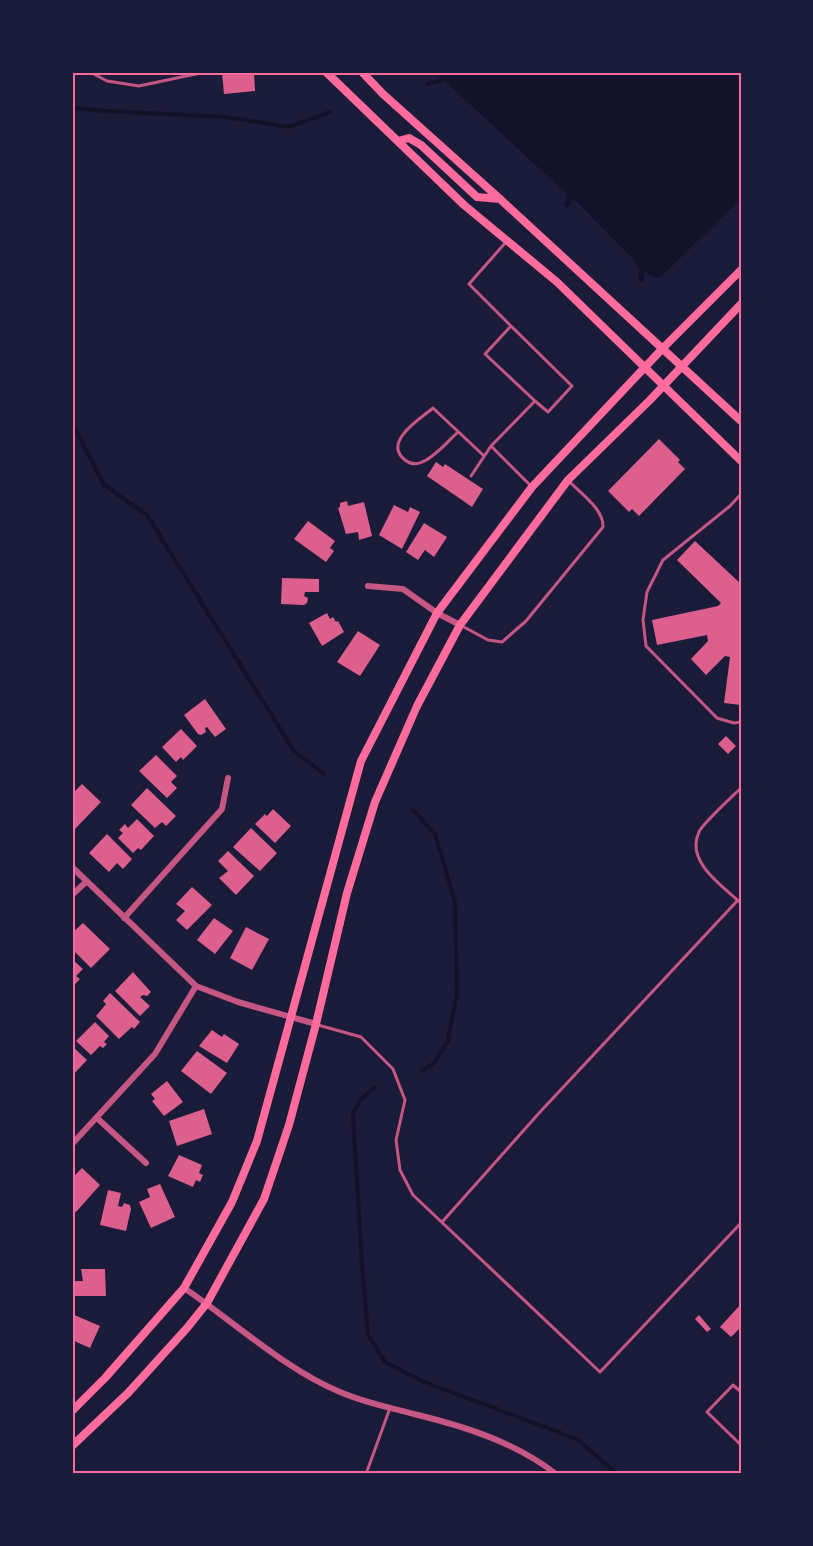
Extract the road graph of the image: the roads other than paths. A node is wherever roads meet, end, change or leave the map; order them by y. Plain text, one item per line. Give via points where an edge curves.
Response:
1 (90, 72) edge
2 (205, 72) edge
3 (326, 72) edge
4 (362, 72) edge
5 (398, 141) junction
6 (500, 199) junction
7 (506, 242) junction
8 (741, 270) edge
9 (741, 304) edge
10 (511, 326) junction
11 (663, 348) junction
12 (682, 365) junction
13 (645, 368) junction
14 (664, 384) junction
15 (535, 401) junction
16 (741, 421) edge
17 (458, 432) junction
18 (491, 446) junction
19 (483, 455) junction
20 (741, 461) edge
21 (471, 476) dead end
22 (568, 480) junction
23 (532, 487) junction
24 (741, 494) edge
25 (368, 586) dead end
26 (437, 613) junction
27 (460, 626) junction
28 (741, 722) edge
29 (228, 778) dead end
30 (741, 788) edge
31 (72, 867) edge
32 (87, 881) junction
33 (72, 895) edge
34 (739, 902) edge
35 (124, 918) junction
36 (196, 986) junction
37 (290, 1016) junction
38 (316, 1024) junction
39 (98, 1118) junction
40 (72, 1144) edge
41 (146, 1163) dead end
42 (443, 1221) junction
43 (741, 1223) edge
44 (184, 1288) junction
45 (207, 1304) junction
46 (741, 1392) edge
47 (390, 1408) junction
48 (72, 1411) edge
49 (741, 1445) edge
50 (72, 1446) edge
51 (366, 1474) edge
52 (556, 1474) edge

1 - 2 lane via 106,81 139,86
3 - 5 main road
4 - 6 main road
5 - 6 main road via 409,138 422,145 477,197
5 - 7 main road
6 - 11 main road
7 - 10 lane via 469,284
7 - 13 main road via 557,282
8 - 11 main road
9 - 12 main road
10 - 15 lane via 485,354
10 - 15 lane via 572,387 548,412
11 - 12 main road
11 - 13 main road
12 - 14 main road
12 - 16 main road
13 - 14 main road
13 - 23 main road
14 - 20 main road
14 - 22 main road
15 - 18 lane
17 - 17 lane via 433,408 399,438 397,447 407,461 424,462
17 - 19 lane
18 - 19 lane
18 - 23 lane
19 - 21 lane
22 - 27 main road
22 - 27 lane via 597,509 603,528 526,621 502,642 488,640
23 - 26 main road
24 - 28 lane via 663,560 648,592 643,620 646,646 717,718
25 - 26 street via 403,589
26 - 27 street
26 - 37 main road via 361,761
27 - 38 main road via 417,706 375,802 347,893
29 - 35 street via 222,809
30 - 34 lane via 699,830 695,851 701,865
31 - 32 street
32 - 33 street
32 - 35 street
34 - 42 lane
35 - 36 street
36 - 37 street
36 - 39 street via 155,1054
37 - 38 street
37 - 44 main road via 257,1141 232,1202
38 - 42 lane via 361,1037 393,1069 405,1100 396,1140 400,1170 413,1195
38 - 45 main road via 264,1199
39 - 40 street
39 - 41 street
42 - 43 lane via 600,1372
44 - 45 street
44 - 48 main road
45 - 47 street via 316,1381 356,1399
45 - 50 main road via 128,1393
46 - 49 lane via 733,1385 707,1412
47 - 51 lane
47 - 52 street via 482,1433 511,1445

